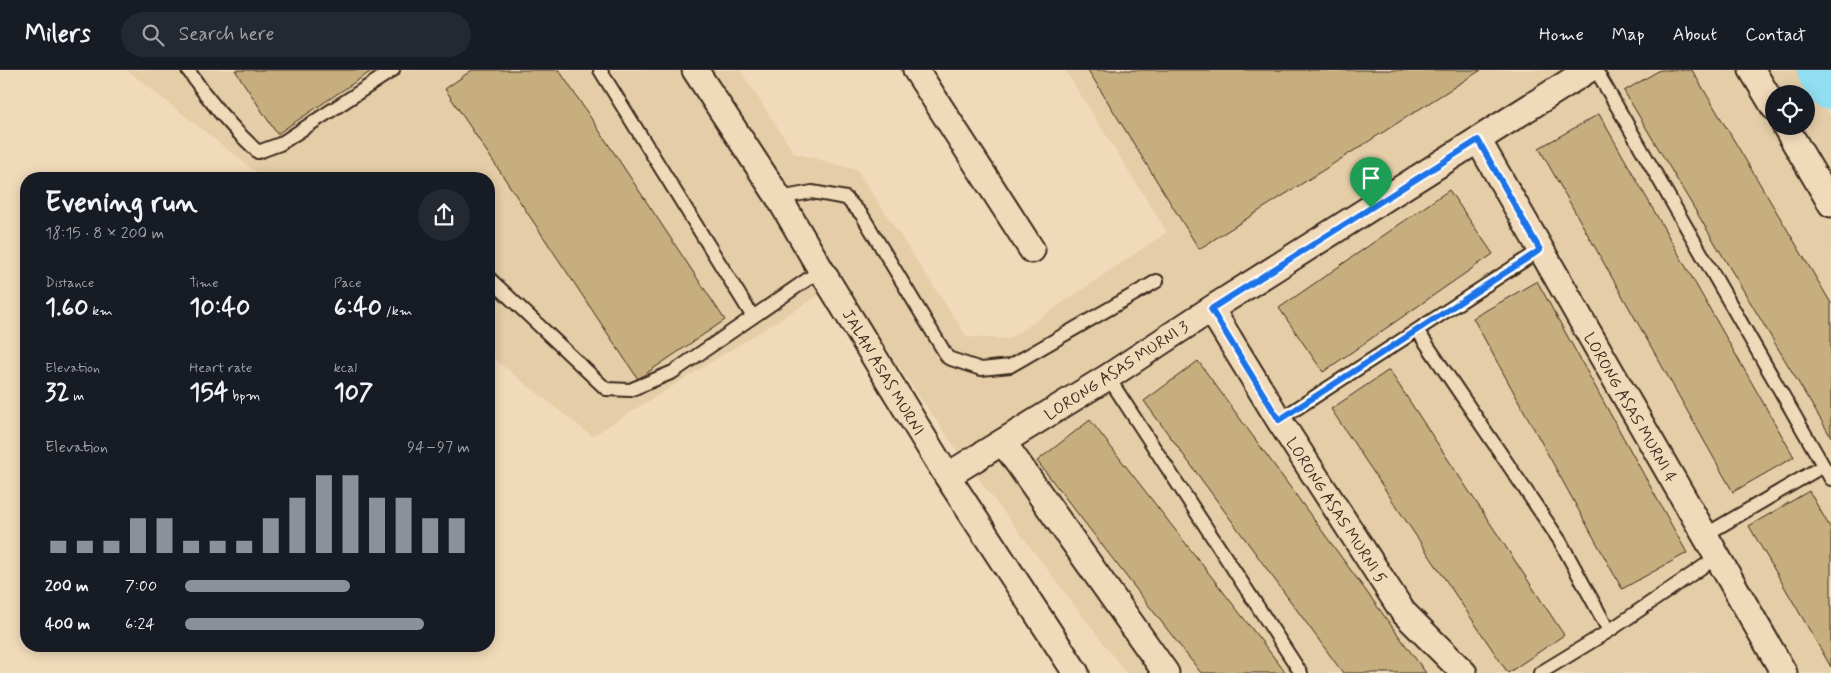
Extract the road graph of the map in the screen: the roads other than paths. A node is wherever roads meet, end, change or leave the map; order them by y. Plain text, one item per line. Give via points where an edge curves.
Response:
1 (188, 70) edge
2 (393, 70) edge
3 (600, 70) edge
4 (695, 70) edge
5 (916, 70) edge
6 (1588, 70) edge
7 (1596, 70) edge
8 (1752, 70) edge
9 (1765, 91) edge
10 (1790, 135) edge
11 (1478, 140) junction
12 (779, 198) junction
13 (1831, 204) edge
14 (1032, 250) dead end
15 (1540, 250) junction
16 (821, 270) junction
17 (1156, 281) dead end
18 (495, 284) edge
19 (1211, 309) junction
20 (753, 317) junction
21 (1417, 330) junction
22 (1108, 378) junction
23 (1279, 420) junction
24 (1003, 442) junction
25 (1823, 466) junction
26 (947, 476) junction
27 (1831, 479) edge
28 (1705, 535) junction
29 (1717, 557) junction
30 (1609, 631) junction
31 (1076, 673) edge
32 (1166, 673) edge
33 (1301, 673) edge
34 (1464, 673) edge
35 (1540, 673) edge
36 (1783, 673) edge

1 - 2 lane via 258,152 280,144
3 - 20 lane
4 - 12 street, JALAN ASAS MURNI
5 - 14 street
6 - 11 street, LORONG ASAS MURNI 3
7 - 25 lane
8 - 9 street
10 - 13 street
11 - 15 street, LORONG ASAS MURNI 4
11 - 19 street, LORONG ASAS MURNI 3
12 - 16 street, JALAN ASAS MURNI
12 - 17 lane via 812,192 846,198 862,215 948,358 981,369 1010,366
15 - 21 lane
15 - 28 street, LORONG ASAS MURNI 4
16 - 20 lane
16 - 26 street, JALAN ASAS MURNI
18 - 20 lane via 606,389 630,390 673,372
19 - 22 street, LORONG ASAS MURNI 3
19 - 23 street, LORONG ASAS MURNI 5
21 - 23 lane
21 - 30 lane via 1560,540
22 - 24 street, LORONG ASAS MURNI 3
22 - 33 lane
23 - 34 street, LORONG ASAS MURNI 5 via 1403,612
24 - 26 street, LORONG ASAS MURNI 3
24 - 32 street
25 - 27 lane
25 - 28 lane
26 - 31 street, JALAN ASAS MURNI
28 - 29 street, LORONG ASAS MURNI 4
29 - 30 lane
29 - 36 street, LORONG ASAS MURNI 4
30 - 35 lane

